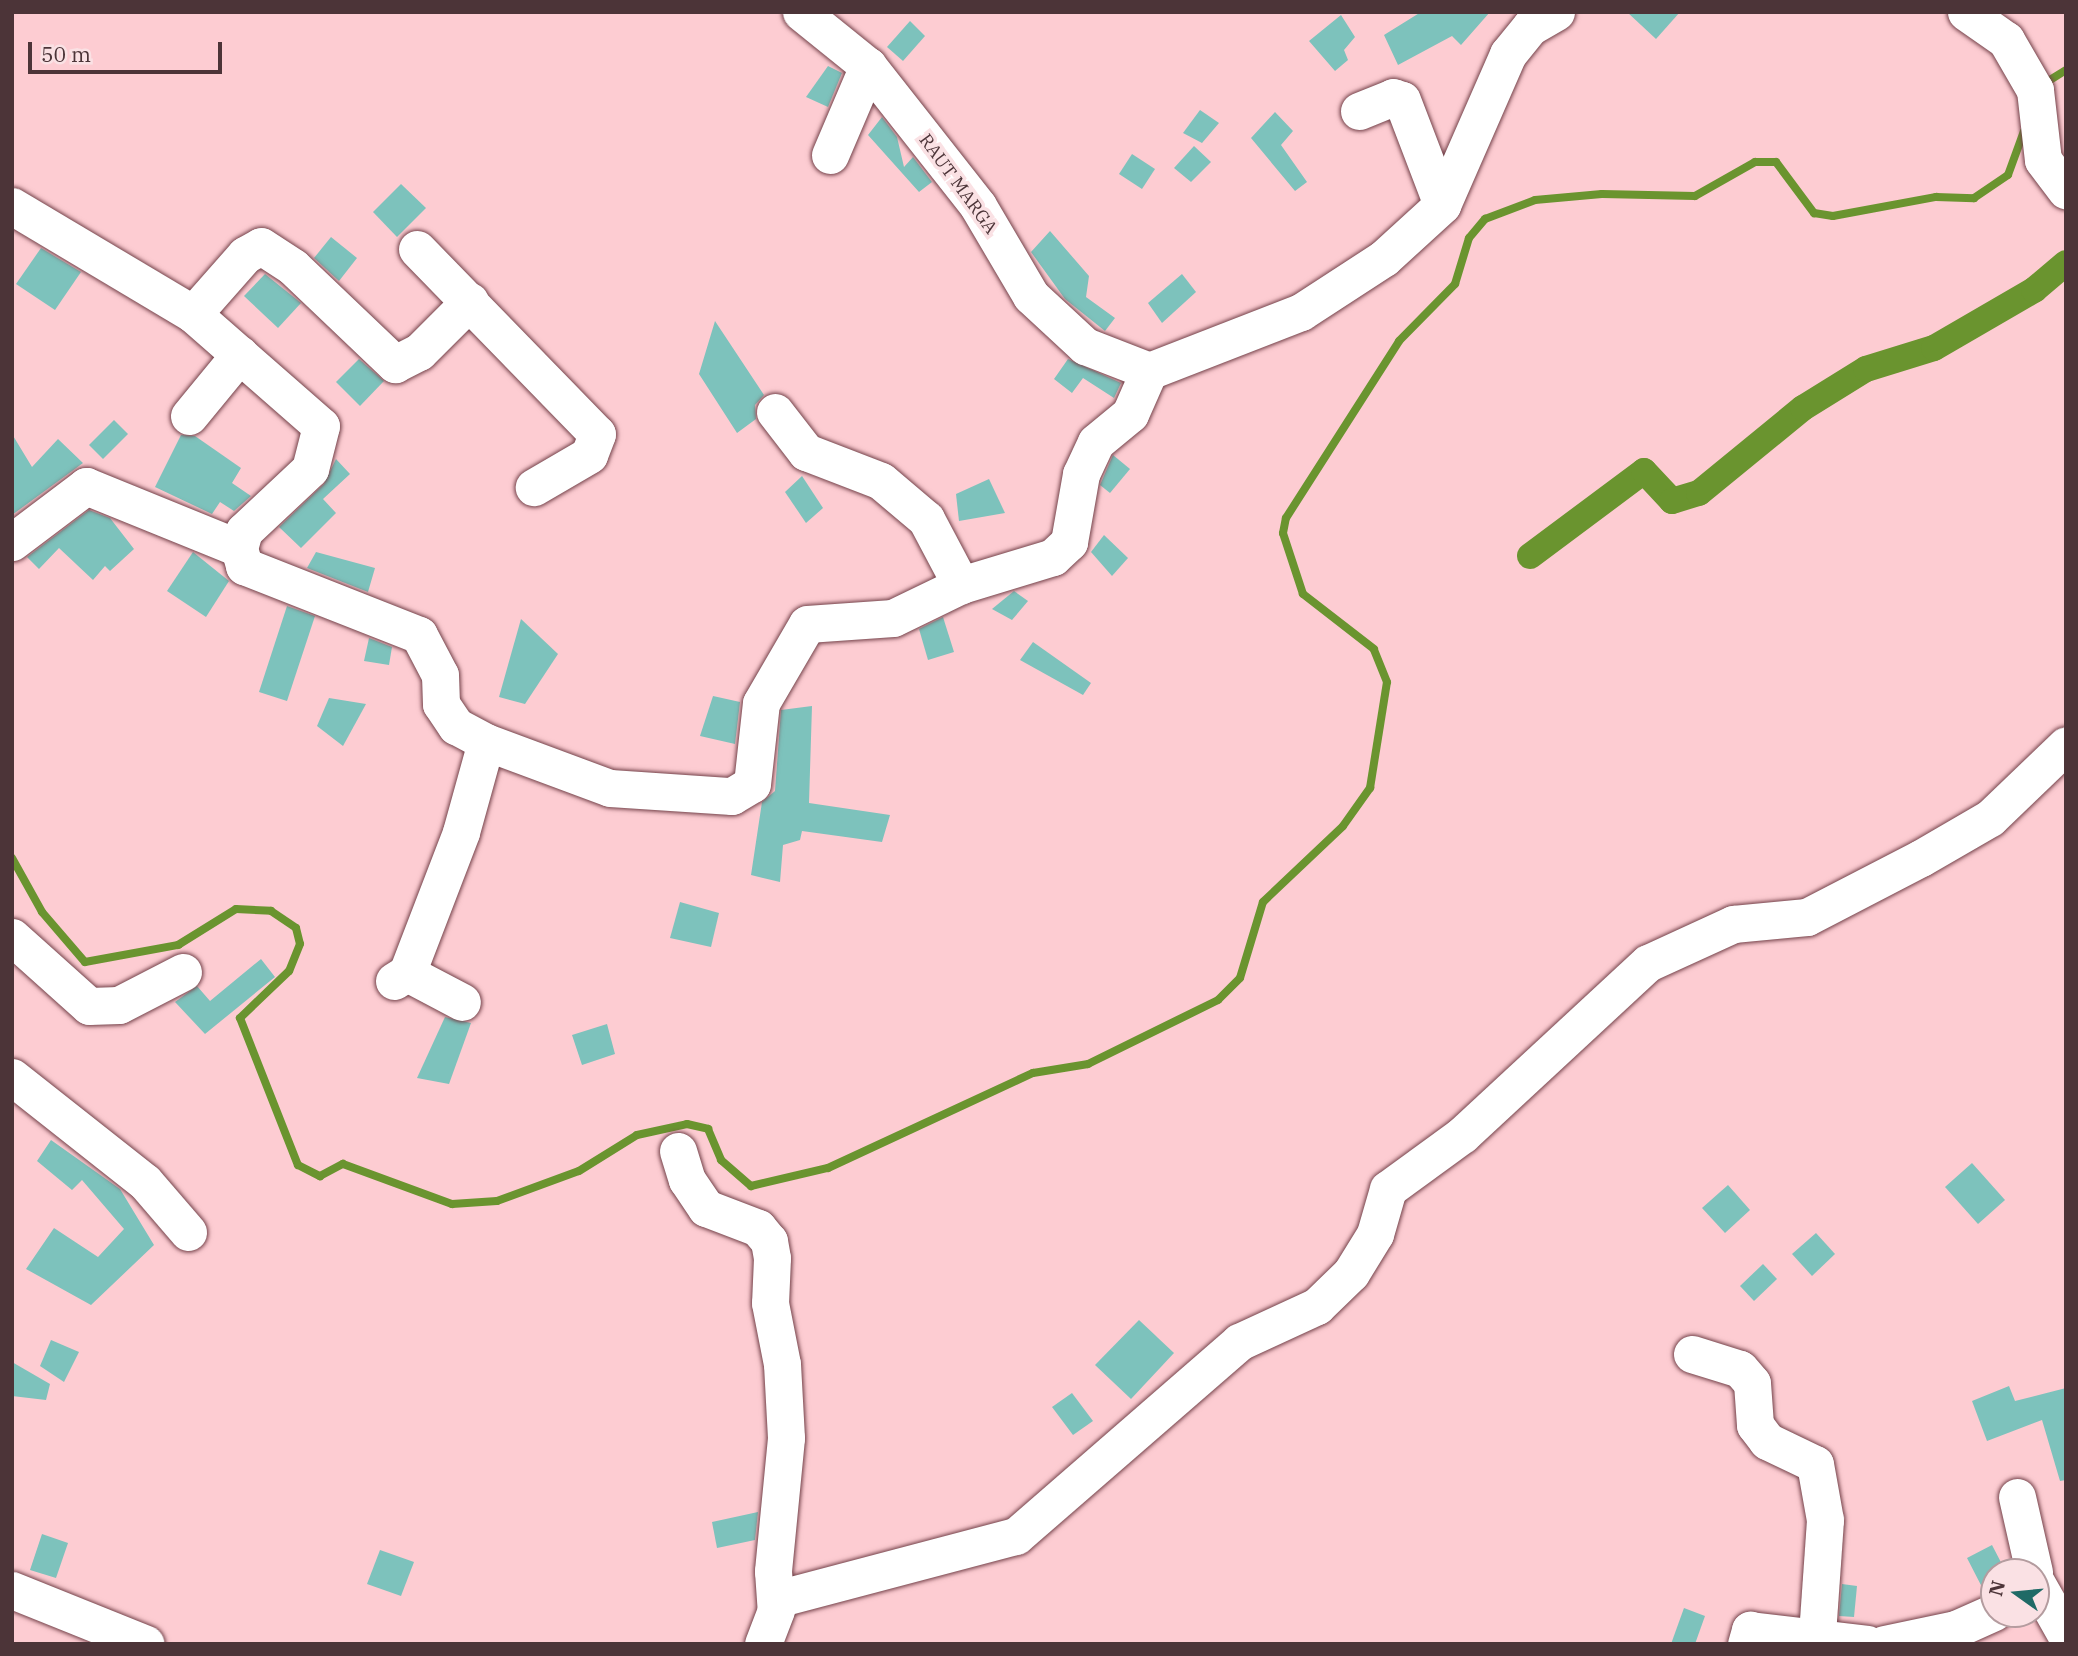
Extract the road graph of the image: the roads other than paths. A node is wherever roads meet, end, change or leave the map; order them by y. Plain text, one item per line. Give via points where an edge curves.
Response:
1 (801, 12) edge
2 (1556, 12) edge
3 (1966, 12) edge
4 (868, 66) junction
5 (1359, 111) dead end
6 (830, 155) dead end
7 (2066, 190) edge
8 (1442, 205) junction
9 (12, 206) edge
10 (417, 249) dead end
11 (470, 301) junction
12 (193, 314) junction
13 (240, 354) junction
14 (1149, 371) junction
15 (775, 412) dead end
16 (189, 415) dead end
17 (534, 487) dead end
18 (12, 542) edge
19 (239, 548) junction
20 (961, 585) junction
21 (486, 743) junction
22 (2066, 746) edge
23 (12, 937) edge
24 (183, 972) dead end
25 (463, 1002) dead end
26 (12, 1077) edge
27 (678, 1151) dead end
28 (188, 1232) dead end
29 (1692, 1354) dead end
30 (2017, 1497) dead end
31 (2034, 1558) edge
32 (12, 1590) edge
33 (776, 1598) junction
34 (2050, 1602) edge
35 (1980, 1618) edge
36 (70, 1630) edge
37 (1817, 1633) junction
38 (2066, 1635) edge
39 (146, 1644) edge
40 (764, 1644) edge
41 (1746, 1644) edge
42 (1867, 1644) edge
43 (1884, 1644) edge

1 - 4 street, RAUT MARGA
2 - 8 street via 1530,27 1508,54
3 - 7 street via 2006,40 2029,80 2043,160
4 - 6 street
4 - 14 street, RAUT MARGA via 978,206 1031,296 1085,346
5 - 8 street via 1392,97 1402,100
8 - 14 street via 1340,290
9 - 12 street
10 - 11 street
11 - 12 street via 419,352 395,364 293,267 261,246 245,255
11 - 17 street via 597,434 589,455
12 - 13 street
13 - 16 street
13 - 19 street via 321,426 310,469 244,531
14 - 20 street via 1129,414 1096,442 1081,474 1069,542 1053,557
15 - 20 street via 806,452 881,481 926,519
18 - 19 street via 86,486
19 - 21 street via 244,566 259,575 419,635 440,675 441,704 456,726
20 - 21 street via 893,618 807,624 761,703 752,785 745,793 610,788
21 - 25 street via 461,832 401,977
22 - 33 street via 1990,818 1807,917 1733,924 1648,963 1462,1135 1388,1189 1375,1234 1351,1273 1317,1306 1239,1342 1016,1536
23 - 24 street via 89,1006 120,1004
26 - 28 street via 145,1182
27 - 33 street via 687,1180 706,1208 758,1228 769,1241 770,1303 782,1364 786,1438
29 - 37 street via 1740,1369 1752,1383 1755,1425 1767,1441 1815,1464 1825,1520
30 - 31 street
32 - 36 street
33 - 40 street
34 - 38 street
35 - 43 street via 1956,1629
36 - 39 street
37 - 41 street via 1750,1630
37 - 42 street

